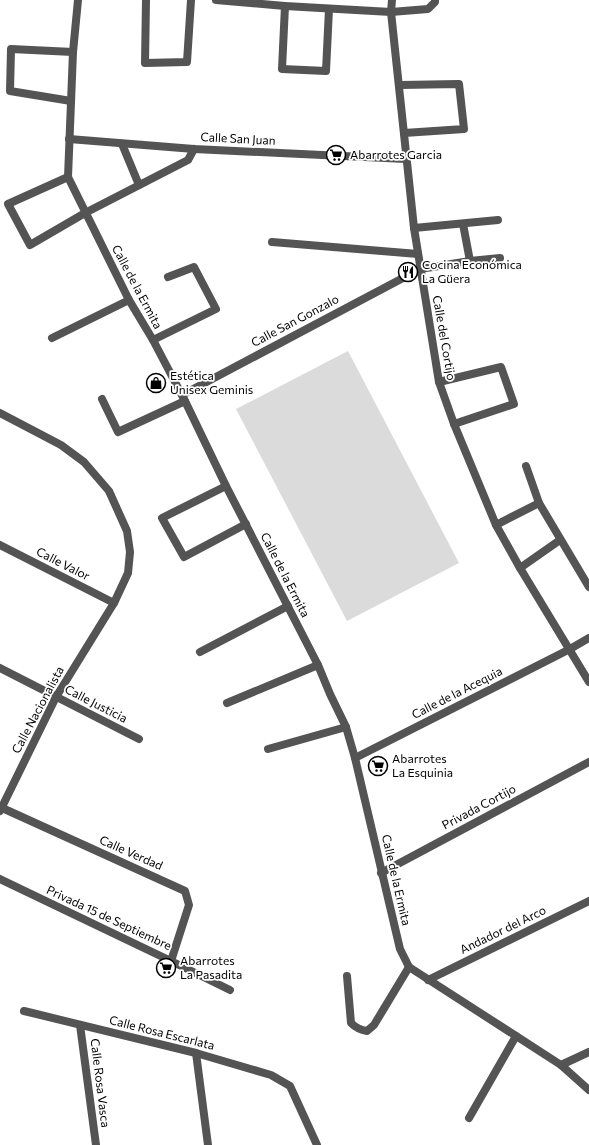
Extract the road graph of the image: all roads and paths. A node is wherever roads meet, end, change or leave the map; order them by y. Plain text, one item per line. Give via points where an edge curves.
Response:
1 (78, 0) edge
2 (146, 0) edge
3 (191, 0) edge
4 (216, 0) edge
5 (392, 0) edge
6 (250, 1) edge
7 (435, 1) edge
8 (296, 3) edge
9 (285, 6) junction
10 (328, 9) junction
11 (392, 12) junction
12 (73, 52) junction
13 (400, 85) junction
14 (71, 101) junction
15 (404, 133) junction
16 (69, 140) junction
17 (122, 144) junction
18 (194, 149) junction
19 (406, 160) junction
20 (68, 177) junction
21 (139, 185) junction
22 (86, 213) junction
23 (498, 220) dead end
24 (463, 224) junction
25 (414, 228) junction
26 (272, 242) dead end
27 (418, 254) junction
28 (500, 258) dead end
29 (470, 261) junction
30 (420, 269) junction
31 (168, 276) dead end
32 (128, 300) junction
33 (52, 338) dead end
34 (153, 340) junction
35 (439, 382) junction
36 (183, 398) junction
37 (102, 399) dead end
38 (0, 413) edge
39 (454, 424) junction
40 (526, 466) dead end
41 (226, 486) junction
42 (539, 503) junction
43 (246, 524) junction
44 (496, 524) junction
45 (560, 540) junction
46 (0, 545) edge
47 (520, 568) junction
48 (589, 587) edge
49 (114, 603) junction
50 (288, 606) junction
51 (589, 638) edge
52 (570, 649) junction
53 (200, 652) dead end
54 (318, 665) junction
55 (0, 668) edge
56 (589, 682) edge
57 (56, 697) junction
58 (227, 703) dead end
59 (346, 727) junction
60 (139, 739) dead end
61 (268, 748) dead end
62 (355, 758) junction
63 (589, 762) edge
64 (1, 808) edge
65 (381, 873) junction
66 (0, 879) edge
67 (589, 901) edge
68 (171, 960) junction
69 (408, 967) junction
70 (347, 976) dead end
71 (428, 980) junction
72 (230, 990) dead end
73 (24, 1011) dead end
74 (80, 1025) junction
75 (516, 1036) junction
76 (589, 1052) edge
77 (196, 1053) junction
78 (561, 1065) junction
79 (589, 1090) edge
80 (469, 1118) dead end
81 (96, 1145) edge
82 (208, 1145) edge
83 (317, 1145) edge

1 - 12 street, Calle de la Ermita
2 - 3 street via 144,62 187,62
4 - 6 street
5 - 11 street, Calle del Cortijo
6 - 9 street
7 - 11 street via 428,8
8 - 9 street
8 - 10 street
9 - 10 street via 282,69 326,71
10 - 11 street
11 - 13 street, Calle del Cortijo
12 - 14 street, Calle de la Ermita
12 - 14 street via 11,49 10,91
13 - 15 street, Calle del Cortijo
13 - 15 street via 460,84 464,129
14 - 16 street, Calle de la Ermita
15 - 19 street, Calle del Cortijo
16 - 17 street, Calle San Juan
16 - 20 street, Calle de la Ermita
17 - 18 street, Calle San Juan
17 - 21 street
18 - 19 street, Calle San Juan
18 - 21 street via 188,160
19 - 25 street, Calle del Cortijo
20 - 22 street, Calle de la Ermita
20 - 22 street via 8,204 30,245
21 - 22 street
22 - 32 street, Calle de la Ermita
23 - 24 street
24 - 25 street
24 - 29 street
25 - 27 street, Calle del Cortijo
26 - 27 street
27 - 30 street, Calle del Cortijo
28 - 29 street, Calle San Gonzalo
29 - 30 street, Calle San Gonzalo
30 - 35 street, Calle del Cortijo
30 - 36 street, Calle San Gonzalo
31 - 34 street via 194,266 216,309
32 - 33 street
32 - 34 street, Calle de la Ermita
34 - 36 street, Calle de la Ermita
35 - 39 street, Calle del Cortijo
35 - 39 street via 501,367 514,404
36 - 37 street, Calle San Gonzalo via 118,432
36 - 41 street, Calle de la Ermita
38 - 49 street, Calle Nacionalista via 61,445 84,462 109,491 127,531 130,552 128,573
39 - 44 street, Calle del Cortijo
40 - 42 street
41 - 43 street, Calle de la Ermita
41 - 43 street via 162,518 184,557
42 - 44 street
42 - 45 street
43 - 50 street, Calle de la Ermita
44 - 47 street, Calle del Cortijo
45 - 47 street
45 - 48 street
46 - 49 street, Calle Valor
47 - 52 street, Calle del Cortijo
49 - 57 street, Calle Nacionalista
50 - 53 street
50 - 54 street, Calle de la Ermita
51 - 52 street, Calle de la Acequia
52 - 56 street, Calle del Cortijo
52 - 62 street, Calle de la Acequia
54 - 58 street
54 - 59 street, Calle de la Ermita
55 - 57 street, Calle Justicia
57 - 60 street, Calle Justicia
57 - 64 street, Calle Nacionalista
59 - 61 street
59 - 62 street, Calle de la Ermita
62 - 65 street, Calle de la Ermita
63 - 65 street, Privada Cortijo
64 - 68 street, Calle Verdad via 185,891 189,905
65 - 69 street, Calle de la Ermita via 400,949
66 - 68 street, Privada 15 de Septiembre
67 - 71 street, Andador del Arco
68 - 72 street, Privada 15 de Septiembre
69 - 70 street via 374,1024 367,1031 355,1028 351,1023
69 - 71 street
71 - 75 street
73 - 74 street, Calle Rosa Escarlata
74 - 77 street, Calle Rosa Escarlata
74 - 81 street, Calle Rosa Vasca
75 - 78 street
75 - 80 street
76 - 78 street
77 - 82 street
77 - 83 street, Calle Rosa Escarlata via 271,1075 290,1086
78 - 79 street

